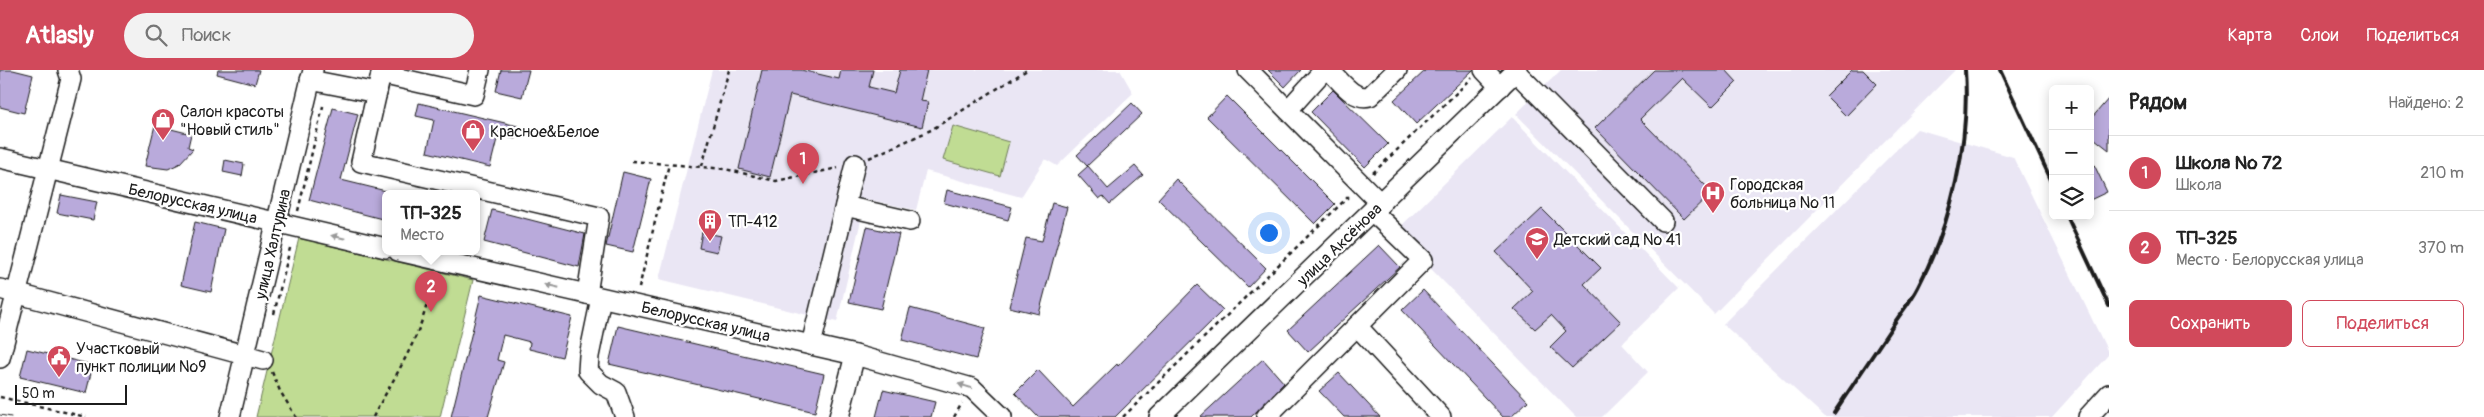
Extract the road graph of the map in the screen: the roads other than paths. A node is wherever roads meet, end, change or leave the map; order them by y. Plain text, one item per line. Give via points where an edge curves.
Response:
1 (68, 70) edge
2 (480, 70) edge
3 (1248, 70) edge
4 (1324, 70) edge
5 (1329, 70) edge
6 (1397, 70) edge
7 (1516, 71) edge
8 (382, 72) edge
9 (1478, 73) edge
10 (312, 75) edge
11 (1500, 87) junction
12 (377, 93) junction
13 (1288, 110) junction
14 (0, 158) edge
15 (854, 164) road end
16 (48, 169) junction
17 (469, 190) edge
18 (480, 192) edge
19 (845, 206) junction
20 (1377, 208) junction
21 (1663, 220) dead end
22 (910, 221) dead end
23 (277, 223) junction
24 (382, 247) edge
25 (415, 255) edge
26 (458, 257) edge
27 (9, 292) edge
28 (594, 296) junction
29 (1357, 326) junction
30 (811, 345) junction
31 (855, 356) junction
32 (254, 357) junction
33 (0, 358) edge
34 (2109, 394) edge
35 (1272, 415) edge
36 (230, 417) edge
37 (625, 417) edge
38 (839, 417) edge
39 (1002, 417) edge
40 (1159, 417) edge
41 (1441, 417) edge
42 (2088, 417) edge

1 - 16 street via 71,79
2 - 8 street via 474,95
3 - 13 street
4 - 13 street
5 - 6 street via 1353,94 1365,98
7 - 11 street, улица Аксёнова
7 - 21 street
8 - 12 street
9 - 11 street
10 - 12 street
10 - 23 street, улица Халтурина
11 - 20 street, улица Аксёнова
12 - 17 street via 362,162
13 - 20 street via 1361,184
14 - 16 street, Белорусская улица
15 - 19 street
16 - 23 street, Белорусская улица
16 - 27 street
18 - 28 street via 599,217
19 - 22 street
19 - 30 street
20 - 29 street via 1423,260
20 - 40 street, улица Аксёнова
24 -> 23 street, Белорусская улица
23 - 32 street, улица Халтурина
25 - 26 street, Белорусская улица via 432,259
28 -> 26 street, Белорусская улица
27 - 32 street
27 - 33 street
28 - 30 street, Белорусская улица
28 - 37 street via 588,371 601,384 616,392
29 - 35 street
29 - 41 street
30 - 31 street, Белорусская улица
31 - 38 street
39 -> 31 street, Белорусская улица via 972,388
32 - 36 street, улица Халтурина
34 - 42 street

